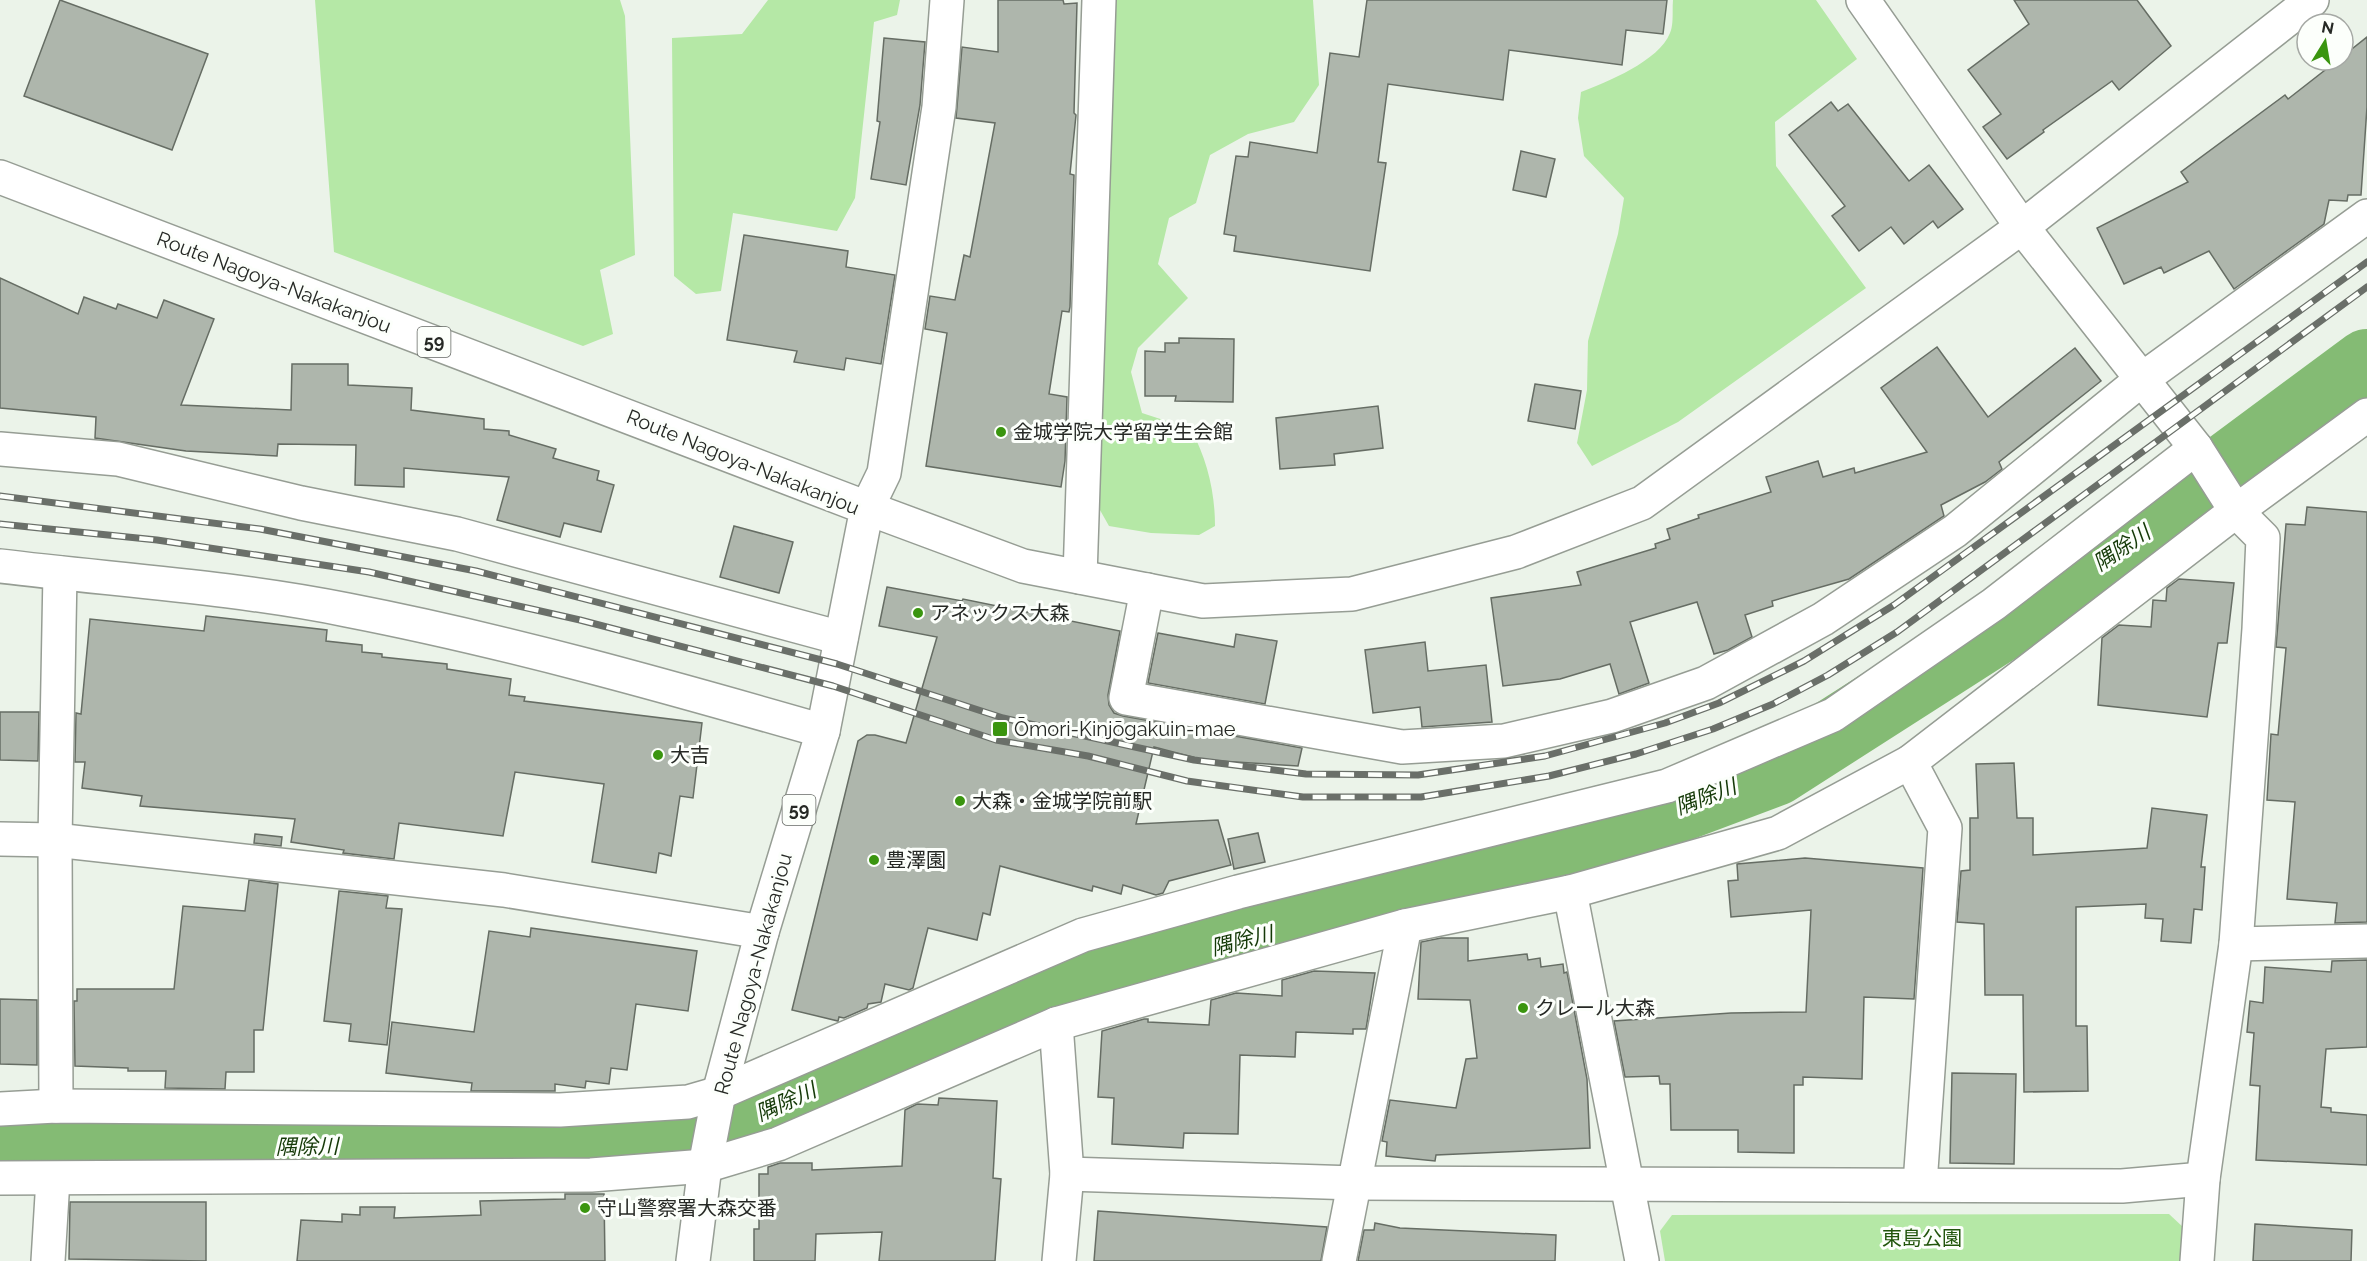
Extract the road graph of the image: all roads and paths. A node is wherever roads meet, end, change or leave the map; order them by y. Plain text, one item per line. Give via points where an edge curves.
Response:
1 (947, 0) edge
2 (1099, 0) edge
3 (1863, 0) edge
4 (2312, 0) edge
5 (0, 177) edge
6 (2367, 216) edge
7 (2022, 227) junction
8 (2141, 380) junction
9 (2367, 415) edge
10 (0, 449) edge
11 (2199, 453) junction
12 (2230, 501) junction
13 (867, 508) junction
14 (0, 566) edge
15 (60, 573) junction
16 (1080, 577) junction
17 (1147, 590) junction
18 (841, 638) junction
19 (823, 731) junction
20 (1910, 762) junction
21 (0, 839) edge
22 (55, 840) junction
23 (1570, 892) junction
24 (1405, 926) junction
25 (762, 932) junction
26 (2367, 941) edge
27 (2236, 944) junction
28 (1056, 1024) junction
29 (717, 1101) junction
30 (56, 1106) junction
31 (0, 1108) edge
32 (706, 1160) junction
33 (1067, 1174) junction
34 (0, 1178) edge
35 (52, 1179) junction
36 (2202, 1179) junction
37 (1629, 1182) junction
38 (1355, 1183) junction
39 (1920, 1184) junction
40 (48, 1261) edge
41 (693, 1261) edge
42 (1059, 1261) edge
43 (1339, 1261) edge
44 (1642, 1261) edge
45 (2197, 1261) edge

1 - 13 street via 939,107 884,473
2 - 16 street
3 - 7 street
4 - 7 street
5 - 13 street, Route Nagoya-Nakakanjou / 59
6 - 8 street
7 - 8 street
7 - 17 street via 1642,503 1516,552 1352,594 1203,601
8 - 11 street
8 - 17 street via 1955,531 1823,619 1706,683 1612,716 1504,741 1402,747 1126,698
9 - 12 street
10 - 18 street via 118,459 301,503 457,534
11 - 12 street
11 - 29 street via 1994,604 1833,715 1667,786 1238,892 1083,935
12 - 20 street
12 - 27 street via 2263,538
13 - 16 street via 1023,566
13 - 18 street, Route Nagoya-Nakakanjou / 59
14 - 15 street
15 - 19 street via 346,609 484,640
15 - 22 street
16 - 17 street
18 - 19 street, Route Nagoya-Nakakanjou / 59
19 - 25 street, Route Nagoya-Nakakanjou / 59
20 - 23 street via 1778,833
20 - 39 street via 1945,828
21 - 22 street
22 - 25 street via 504,891
22 - 30 street
23 - 24 street
23 - 37 street
24 - 28 street
24 - 38 street
25 - 29 street, Route Nagoya-Nakakanjou / 59
26 - 27 street
27 - 36 street
28 - 32 street via 778,1144
28 - 33 street
29 - 30 street via 560,1110
29 - 32 street, Route Nagoya-Nakakanjou / 59
30 - 31 street
32 - 35 street via 591,1175
32 - 41 street, Route Nagoya-Nakakanjou / 59
33 - 38 street
33 - 42 street
34 - 35 street
35 - 40 street
36 - 39 street via 2122,1186
36 - 45 street
37 - 38 street
37 - 39 street
37 - 44 street
38 - 43 street

